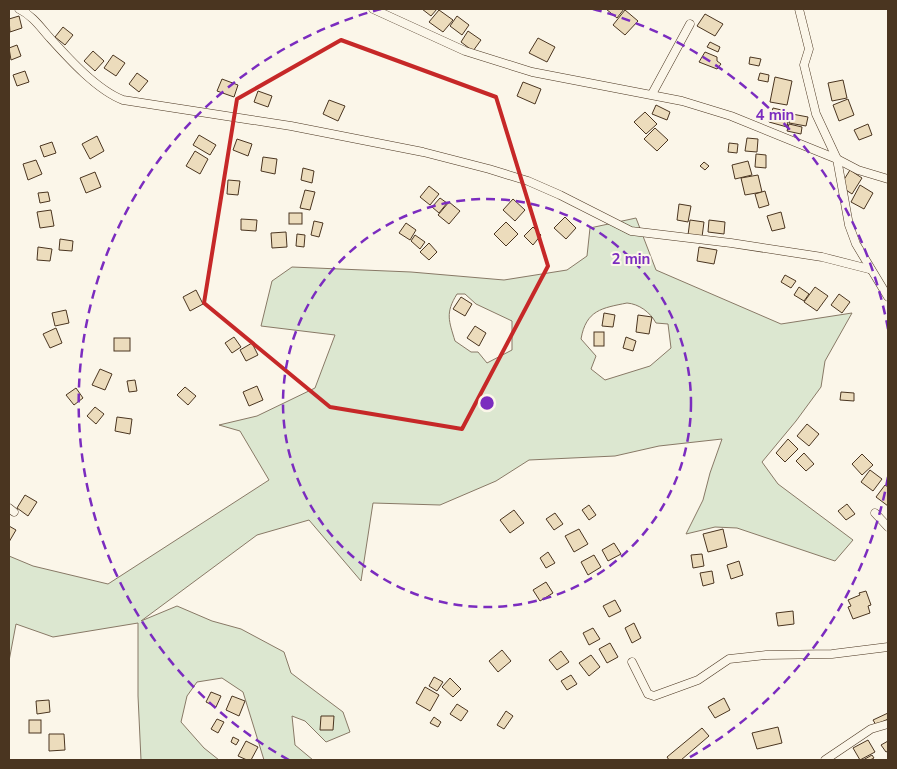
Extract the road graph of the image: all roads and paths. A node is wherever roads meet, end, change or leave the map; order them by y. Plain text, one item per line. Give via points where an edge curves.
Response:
1 (20, 9) edge
2 (372, 9) edge
3 (799, 9) edge
4 (690, 24) dead end
5 (652, 94) junction
6 (837, 159) junction
7 (888, 179) edge
8 (869, 269) junction
9 (888, 297) edge
10 (875, 513) dead end
11 (888, 527) edge
12 (888, 647) edge
13 (632, 662) dead end
14 (888, 724) edge
15 (824, 760) edge

1 - 8 street via 74,64 123,100 291,126 414,150 528,182 631,231 822,257
2 - 5 street via 442,42 501,63 532,72
3 - 6 street via 809,49 804,65 816,114
4 - 5 street
5 - 6 street via 731,116
6 - 7 street via 858,170
6 - 8 street via 849,225
8 - 9 street
10 - 11 street
12 - 13 street via 832,654 729,659 698,680 654,696 648,694
14 - 15 street via 871,729

